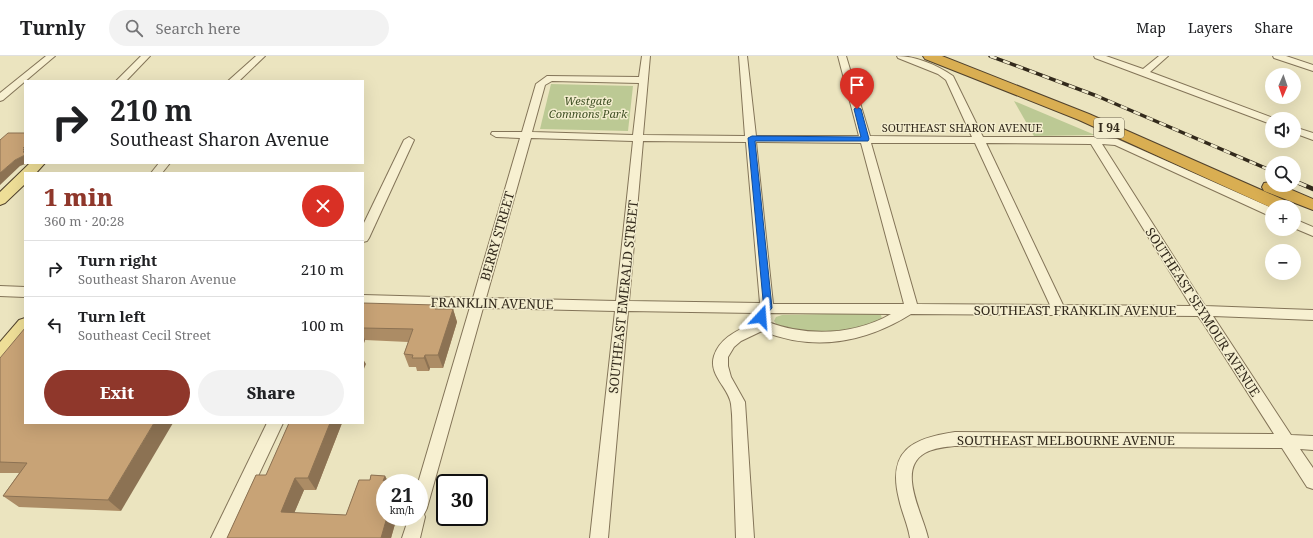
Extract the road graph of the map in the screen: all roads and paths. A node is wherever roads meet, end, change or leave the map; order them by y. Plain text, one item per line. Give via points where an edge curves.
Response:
1 (51, 56) edge
2 (146, 56) edge
3 (261, 56) edge
4 (646, 56) edge
5 (743, 56) edge
6 (842, 56) edge
7 (901, 56) edge
8 (930, 56) edge
9 (958, 56) edge
10 (1098, 56) edge
11 (1164, 56) edge
12 (1277, 56) edge
13 (1313, 68) edge
14 (1144, 73) junction
15 (122, 80) edge
16 (234, 80) edge
17 (644, 80) junction
18 (0, 98) edge
19 (1265, 118) edge
20 (1301, 133) edge
21 (496, 134) dead end
22 (525, 136) junction
23 (1313, 137) edge
24 (639, 138) junction
25 (752, 138) junction
26 (866, 139) junction
27 (409, 140) dead end
28 (979, 140) junction
29 (1094, 140) junction
30 (37, 164) edge
31 (164, 164) edge
32 (29, 172) edge
33 (157, 172) edge
34 (24, 177) edge
35 (0, 200) edge
36 (1269, 200) edge
37 (1313, 206) edge
38 (1265, 210) edge
39 (1301, 214) edge
40 (1313, 220) edge
41 (1301, 226) edge
42 (1313, 232) edge
43 (364, 236) edge
44 (0, 291) edge
45 (24, 292) edge
46 (364, 300) edge
47 (477, 303) junction
48 (622, 306) junction
49 (768, 308) junction
50 (910, 309) junction
51 (1059, 311) junction
52 (1201, 311) junction
53 (1313, 316) edge
54 (762, 324) junction
55 (24, 326) edge
56 (0, 354) edge
57 (275, 424) edge
58 (1286, 441) junction
59 (1313, 443) edge
60 (428, 476) edge
61 (1313, 482) edge
62 (414, 526) edge
63 (220, 538) edge
64 (411, 538) edge
65 (599, 538) edge
66 (745, 538) edge
67 (918, 538) edge

1 - 18 street
2 - 15 street
3 - 16 street
4 - 17 street, SOUTHEAST EMERALD STREET
5 - 25 street
6 - 26 street
7 - 28 street via 947,74
8 - 36 highway, I 94 via 1090,120
9 - 37 highway, I 94 via 1128,124
10 - 14 street
11 - 14 street
12 - 13 street
14 - 19 street
17 - 22 street, BERRY STREET via 550,78 541,84
17 - 24 street, SOUTHEAST EMERALD STREET
20 - 23 street
21 - 22 street, SOUTHEAST SHARON AVENUE
22 - 24 street, SOUTHEAST SHARON AVENUE
22 - 47 street, BERRY STREET
24 - 25 street, SOUTHEAST SHARON AVENUE
24 - 48 street, SOUTHEAST EMERALD STREET
25 - 26 street, SOUTHEAST SHARON AVENUE
25 - 49 street
26 - 28 street, SOUTHEAST SHARON AVENUE
26 - 50 street via 911,302
27 - 43 street
28 - 29 street, SOUTHEAST SHARON AVENUE
28 - 51 street
29 - 38 street, SOUTHEAST SHARON AVENUE via 1117,142
29 - 52 street, SOUTHEAST SEYMOUR AVENUE
30 - 32 main road
31 - 33 street
34 - 35 main road
39 - 40 highway
41 - 42 street
44 - 45 street
46 - 47 street, FRANKLIN AVENUE
47 - 48 street, FRANKLIN AVENUE
47 - 60 street, BERRY STREET
48 - 49 street, SOUTHEAST FRANKLIN AVENUE
48 - 65 street, SOUTHEAST EMERALD STREET
49 - 50 street, SOUTHEAST FRANKLIN AVENUE
49 - 54 street via 761,314
50 - 51 street, SOUTHEAST FRANKLIN AVENUE
50 - 54 street, SOUTHEAST FRANKLIN AVENUE via 879,325 832,336 789,334
51 - 52 street, SOUTHEAST FRANKLIN AVENUE
52 - 53 street, SOUTHEAST FRANKLIN AVENUE
52 - 58 street, SOUTHEAST SEYMOUR AVENUE
54 - 66 street via 731,342 720,357 720,367 738,402
55 - 56 main road
57 - 63 street
58 - 59 street, SOUTHEAST MELBOURNE AVENUE
58 - 61 street, SOUTHEAST SEYMOUR AVENUE
58 - 67 street, SOUTHEAST MELBOURNE AVENUE via 955,439 929,442 912,453 904,472 907,499
62 - 64 street

